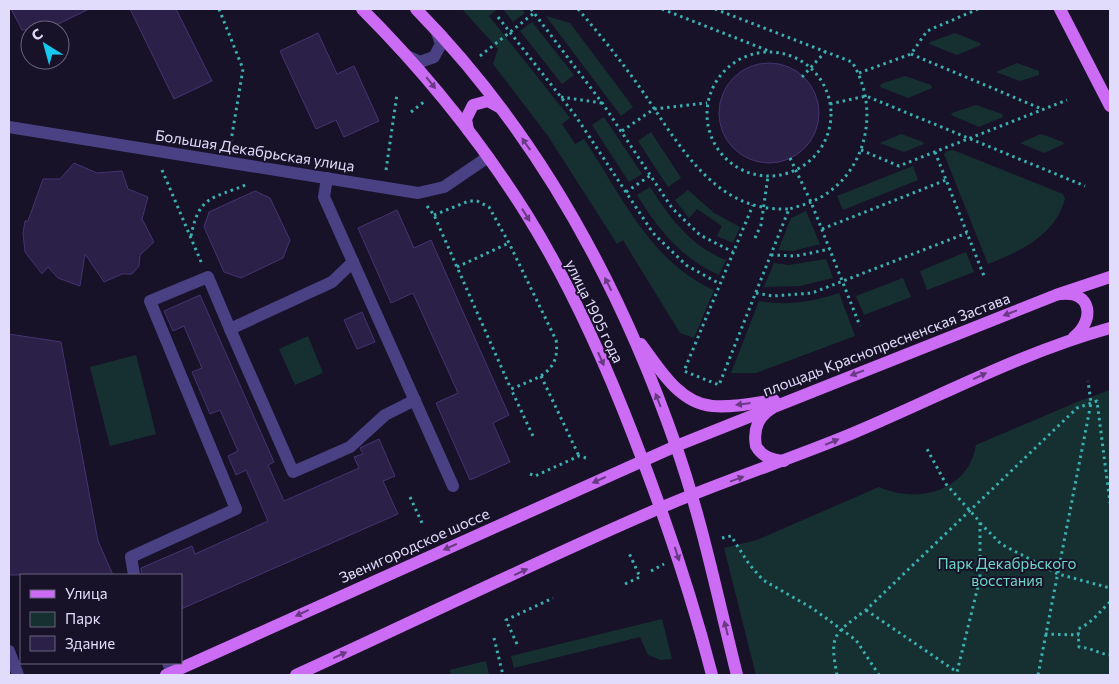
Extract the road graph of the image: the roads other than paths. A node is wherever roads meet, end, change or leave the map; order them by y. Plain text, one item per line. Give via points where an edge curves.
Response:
1 (362, 9) edge
2 (416, 9) edge
3 (1060, 9) edge
4 (436, 30) junction
5 (407, 56) junction
6 (1110, 106) edge
7 (501, 109) junction
8 (9, 127) edge
9 (470, 133) junction
10 (488, 157) junction
11 (327, 178) junction
12 (353, 262) junction
13 (1110, 277) edge
14 (1056, 295) junction
15 (630, 327) junction
16 (1110, 328) edge
17 (230, 329) junction
18 (1073, 338) junction
19 (414, 400) junction
20 (786, 400) junction
21 (676, 446) junction
22 (643, 460) junction
23 (787, 461) junction
24 (453, 486) dead end
25 (692, 496) junction
26 (662, 508) junction
27 (134, 574) edge
28 (9, 651) edge
29 (169, 670) edge
30 (18, 675) edge
31 (296, 675) edge
32 (712, 675) edge
33 (737, 675) edge

1 - 5 main road, улица 1905 года
2 - 4 main road, улица 1905 года
3 - 6 main road
4 - 5 street via 441,44 434,57 420,62
4 - 7 main road, улица 1905 года
5 -> 9 main road, улица 1905 года
7 - 9 main road via 488,101 473,105 466,119
15 -> 7 main road, улица 1905 года via 562,195
8 - 11 street, Большая Декабрьская улица
9 - 10 main road, улица 1905 года
10 - 11 street, Большая Декабрьская улица via 444,187 418,193
10 -> 22 main road, улица 1905 года via 527,216 585,323
11 - 12 street via 324,197
12 - 17 street via 332,282
12 - 19 street
13 - 14 main road, площадь Краснопресненская Застава
14 - 18 main road via 1076,296 1085,303 1089,314 1087,323
14 -> 20 main road, площадь Краснопресненская Застава
20 -> 15 main road via 730,406 699,403 673,384
21 -> 15 main road, улица 1905 года
16 - 18 main road
17 - 19 street via 293,472 350,447 385,415
17 - 27 street via 208,277 150,301 236,509 131,557
23 -> 18 main road via 893,417 1027,355
19 - 24 street
20 - 21 main road, площадь Краснопресненская Застава
20 - 23 main road via 760,419 754,437 759,451 765,456
21 - 22 main road, Звенигородское шоссе
21 - 25 main road, улица 1905 года
22 - 26 main road, улица 1905 года
22 -> 29 main road, Звенигородское шоссе
25 -> 23 main road
25 - 26 main road
33 -> 25 main road, улица 1905 года
31 -> 26 main road
26 -> 32 main road, улица 1905 года
28 - 30 street

